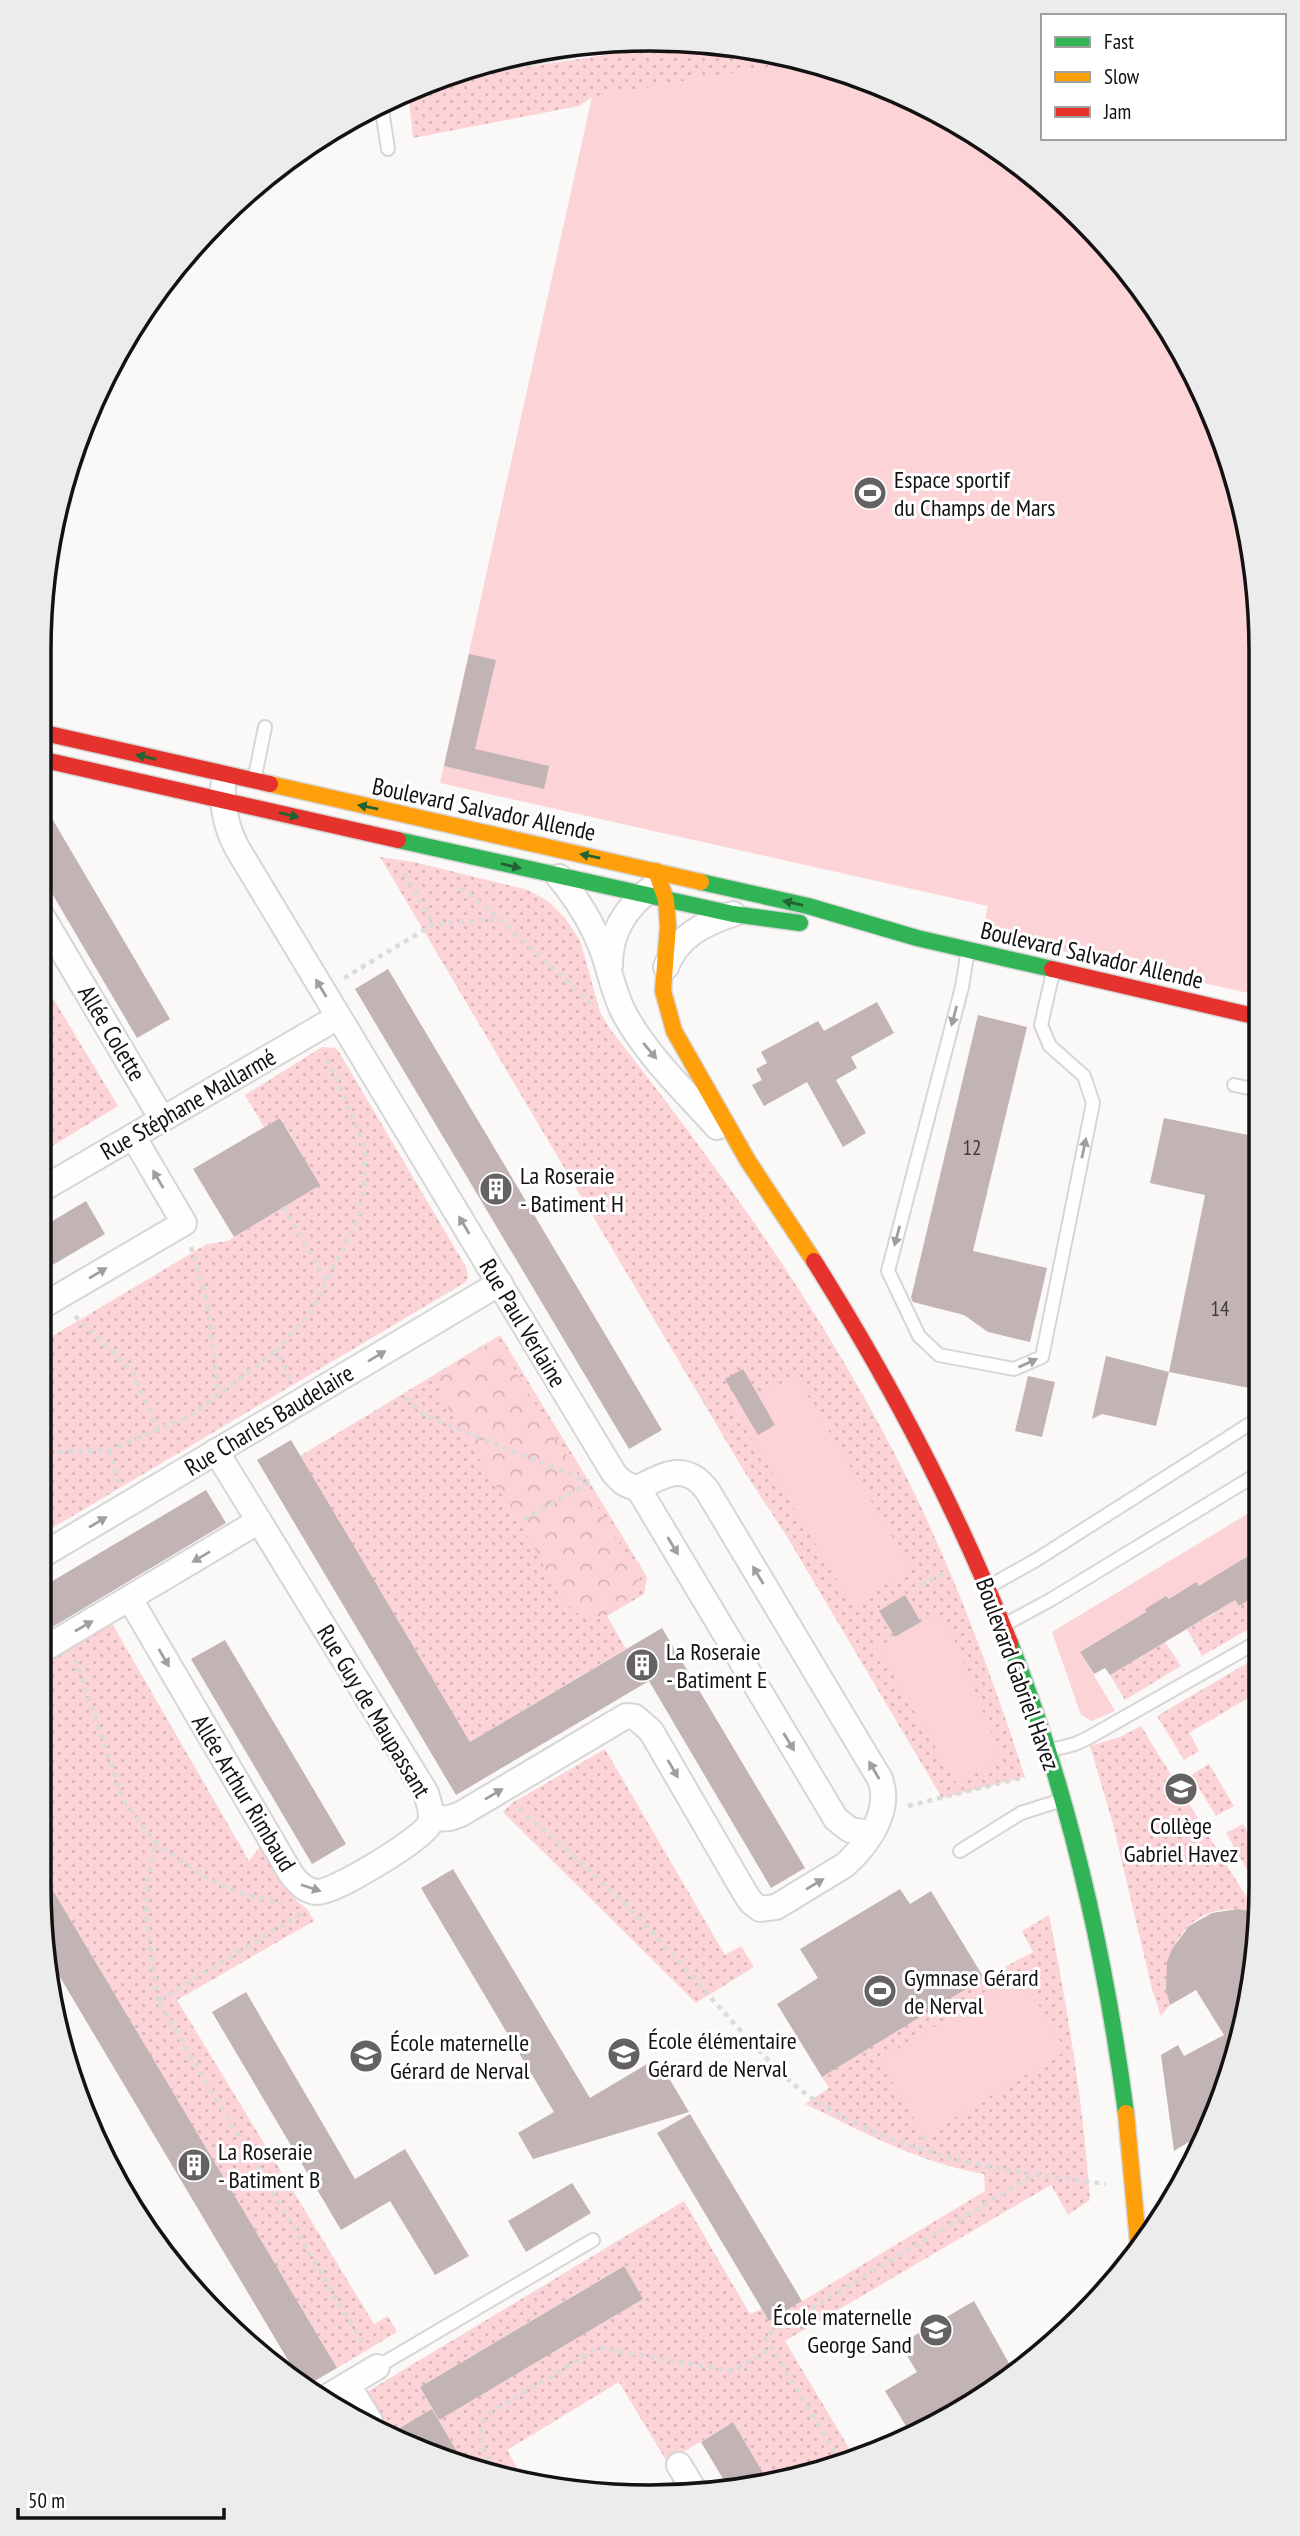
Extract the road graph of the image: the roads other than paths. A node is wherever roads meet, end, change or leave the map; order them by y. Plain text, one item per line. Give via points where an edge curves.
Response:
1 (383, 114) edge
2 (388, 149) dead end
3 (265, 727) dead end
4 (51, 736) edge
5 (51, 761) edge
6 (224, 775) junction
7 (254, 781) junction
8 (222, 800) junction
9 (248, 805) junction
10 (559, 877) junction
11 (659, 884) junction
12 (733, 914) junction
13 (51, 930) edge
14 (917, 938) junction
15 (968, 949) junction
16 (1053, 969) junction
17 (663, 974) junction
18 (608, 1002) junction
19 (1249, 1015) edge
20 (338, 1017) junction
21 (1234, 1085) dead end
22 (1249, 1088) edge
23 (163, 1119) junction
24 (133, 1136) junction
25 (748, 1161) junction
26 (51, 1184) edge
27 (500, 1283) junction
28 (51, 1301) edge
29 (1249, 1424) edge
30 (216, 1451) junction
31 (1249, 1479) edge
32 (638, 1488) junction
33 (259, 1521) junction
34 (51, 1550) edge
35 (988, 1587) junction
36 (130, 1599) junction
37 (1004, 1625) junction
38 (51, 1645) edge
39 (1249, 1647) edge
40 (1048, 1751) junction
41 (1062, 1800) junction
42 (431, 1819) junction
43 (876, 1823) junction
44 (960, 1851) dead end
45 (1137, 2234) edge
46 (593, 2240) dead end
47 (377, 2367) joint
48 (348, 2385) junction
49 (333, 2394) edge
50 (365, 2413) edge
51 (679, 2465) dead end
52 (690, 2484) edge

1 - 2 lane
3 - 7 lane
6 -> 4 street, Boulevard Salvador Allende
5 - 8 street, Boulevard Salvador Allende
6 - 7 street, Boulevard Salvador Allende
6 - 8 street, Rue Paul Verlaine
7 - 9 lane
11 -> 7 street, Boulevard Salvador Allende
8 - 9 street, Boulevard Salvador Allende
20 -> 8 street, Rue Paul Verlaine via 237,848
9 -> 10 street, Boulevard Salvador Allende
10 - 11 street, Boulevard Salvador Allende
10 - 18 street, Boulevard Gabriel Havez via 595,932
11 - 12 street, Boulevard Salvador Allende
14 -> 11 street, Boulevard Salvador Allende via 808,906
11 - 17 street, Boulevard Gabriel Havez via 668,926
11 - 18 street via 625,914 613,936
12 - 14 street, Boulevard Salvador Allende
12 - 17 street via 684,939
13 - 23 street, Allée Colette
14 - 15 street, Boulevard Salvador Allende
15 - 16 street, Boulevard Salvador Allende
15 -> 16 lane via 888,1271 919,1336 939,1355 1014,1369 1042,1357 1093,1103 1084,1076 1050,1046 1041,1025
16 - 19 street, Boulevard Salvador Allende
17 - 25 street, Boulevard Gabriel Havez via 664,1002 674,1031
18 -> 25 street, Boulevard Gabriel Havez via 626,1016 643,1043
20 - 23 street, Rue Stéphane Mallarmé
27 -> 20 street, Rue Paul Verlaine
21 - 22 lane
23 - 24 street, Rue Stéphane Mallarmé
24 - 26 street, Rue Stéphane Mallarmé
28 -> 24 street via 184,1223
25 - 35 street, Boulevard Gabriel Havez via 816,1263 884,1380
30 -> 27 street, Rue Charles Baudelaire
27 - 32 street, Rue Paul Verlaine via 612,1470 620,1481
29 - 35 lane
30 - 33 street, Rue Guy de Maupassant
34 -> 30 street, Rue Charles Baudelaire
31 - 37 lane
32 -> 43 street, Rue Paul Verlaine via 835,1819 850,1830
43 -> 32 street via 885,1791 880,1779 701,1482 684,1472 672,1472
33 -> 36 street
33 - 42 street, Rue Guy de Maupassant via 426,1793
35 - 37 street, Boulevard Gabriel Havez
38 -> 36 street
36 -> 42 street, Allée Arthur Rimbaud via 300,1885 310,1891 329,1891 407,1846
37 - 40 street, Boulevard Gabriel Havez
39 - 40 lane via 1088,1738
40 - 41 street, Boulevard Gabriel Havez
41 - 44 lane via 1021,1813
41 - 45 street, Boulevard Gabriel Havez via 1094,1928 1113,2033
42 -> 43 street, Rue Guy de Maupassant via 461,1814 626,1716 635,1717 650,1731 745,1893 760,1909 776,1907 845,1865
46 - 47 lane
47 - 48 street
48 - 49 street
48 - 50 street
51 - 52 street

